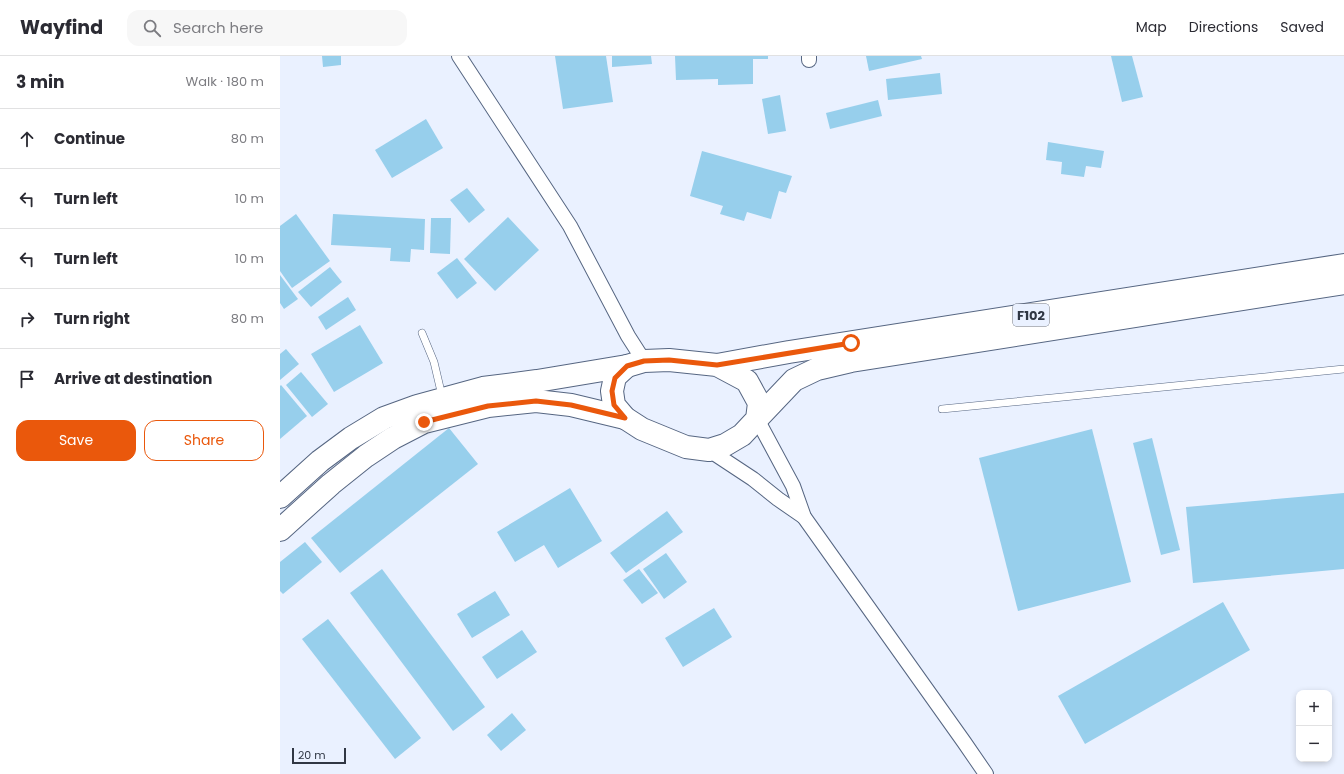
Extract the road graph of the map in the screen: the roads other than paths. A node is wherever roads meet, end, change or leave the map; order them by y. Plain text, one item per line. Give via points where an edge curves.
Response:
1 (459, 56) edge
2 (1344, 265) edge
3 (1344, 283) edge
4 (422, 333) dead end
5 (635, 364) junction
6 (717, 365) junction
7 (1344, 368) edge
8 (443, 398) junction
9 (942, 408) dead end
10 (625, 418) junction
11 (757, 420) junction
12 (709, 450) junction
13 (280, 497) edge
14 (804, 517) junction
15 (280, 530) edge
16 (986, 774) edge

1 - 5 street via 570,226 628,336
2 - 6 main road, F102
3 - 11 main road, F102 via 851,361 817,369 794,380
4 - 8 lane via 434,362
5 - 6 main road, F102 via 669,360
5 - 8 main road, F102 via 483,388
5 - 10 main road, F102 via 615,378 612,391 614,405
6 - 11 main road, F102 via 747,381 759,403
7 - 9 lane
8 - 13 main road, F102 via 384,418 351,438 320,461
10 - 12 main road, F102 via 642,429 686,447
10 - 15 main road, F102 via 571,405 536,401 488,406 424,422 366,456
11 - 12 main road, F102 via 742,436
11 - 14 street via 793,486
12 - 14 street
14 - 16 street

